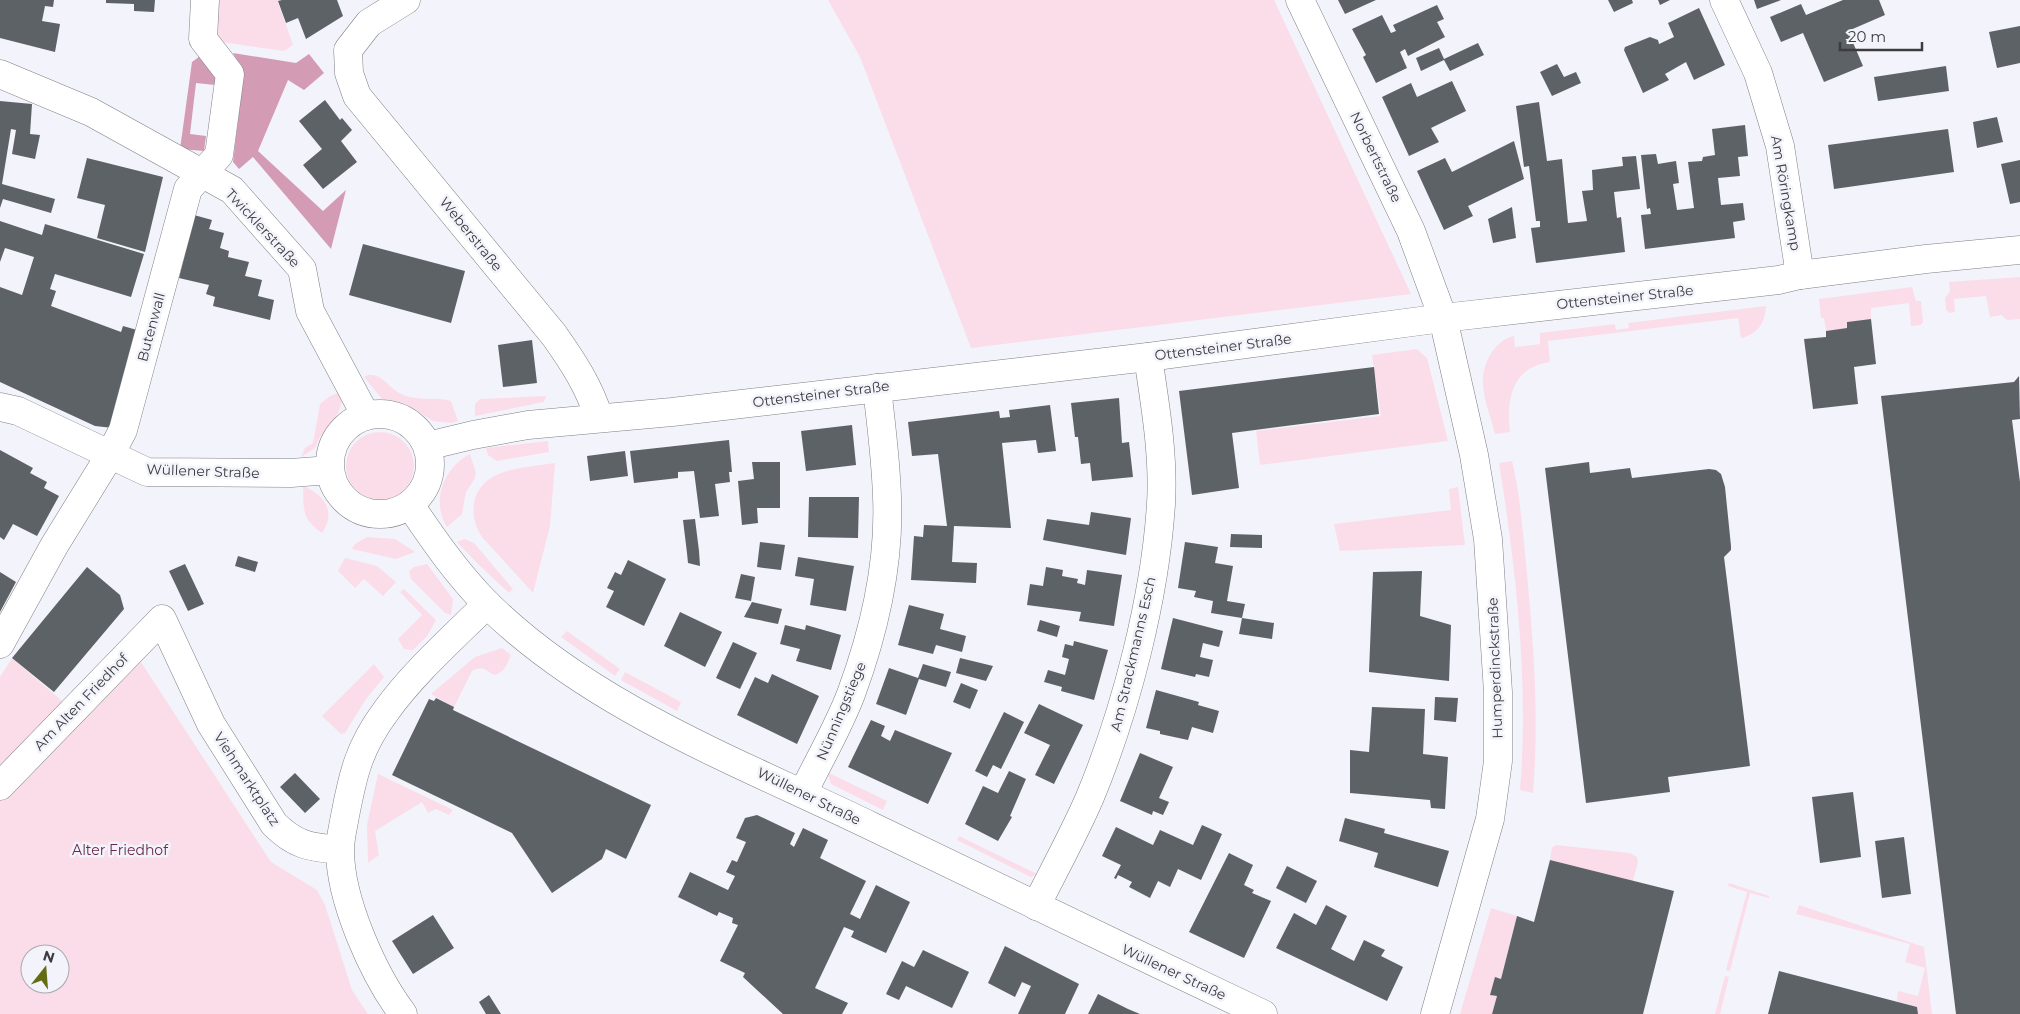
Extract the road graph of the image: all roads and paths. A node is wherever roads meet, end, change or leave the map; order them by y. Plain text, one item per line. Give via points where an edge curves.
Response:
1 (206, 0) edge
2 (406, 0) edge
3 (1300, 0) edge
4 (1724, 0) edge
5 (0, 74) edge
6 (202, 175) junction
7 (2020, 250) edge
8 (1800, 275) junction
9 (1443, 318) junction
10 (1148, 357) junction
11 (877, 388) junction
12 (0, 407) edge
13 (366, 416) junction
14 (599, 418) junction
15 (427, 446) junction
16 (110, 455) junction
17 (330, 470) junction
18 (410, 504) junction
19 (487, 604) junction
20 (162, 619) joint
21 (0, 644) edge
22 (0, 786) edge
23 (803, 793) junction
24 (340, 850) junction
25 (1036, 906) junction
26 (403, 1014) edge
27 (1263, 1014) edge
28 (1435, 1014) edge

1 - 6 street, Butenwall via 203,38 230,74 219,155
2 - 14 street, Weberstraße via 369,23 348,50 349,73 357,96 554,335 582,376
3 - 9 street, Norbertstraße via 1411,231
4 - 8 street, Am Röringkamp via 1758,73 1780,146
5 - 6 street, Twicklerstraße via 91,112
6 - 13 street, Twicklerstraße via 232,190 302,269 310,311
6 - 16 street, Butenwall via 188,189 123,430
7 - 8 street, Ottensteiner Straße
8 - 9 street, Ottensteiner Straße
9 - 10 street, Ottensteiner Straße
9 - 28 street, Humperdinckstraße via 1474,455 1488,539 1498,692 1498,761 1490,819
10 - 11 street, Ottensteiner Straße
10 - 25 street, Am Strackmanns Esch via 1161,502 1147,608 1114,734 1089,799
11 - 14 street, Ottensteiner Straße
11 - 23 street, Nünningstiege via 888,499 884,567 877,609 850,696
12 - 16 street, Wüllener Straße via 18,411
13 - 15 street via 381,414 409,423
13 - 17 street via 350,424 338,436 331,452
14 - 15 street, Ottensteiner Straße via 528,426
15 - 18 street via 430,472 419,496
16 - 17 street, Wüllener Straße via 147,472 291,473
16 - 21 street, Butenwall via 54,546
17 - 18 street via 338,491 355,507 368,513 383,514
18 - 19 street, Wüllener Straße via 446,557
19 - 23 street, Wüllener Straße via 538,649 588,684 643,715
19 - 24 street via 386,711 363,748 354,770
20 - 22 street, Am Alten Friedhof
20 - 24 street, Viehmarktplatz via 211,724 274,824 301,844
23 - 25 street, Wüllener Straße
24 - 26 street via 350,907 368,955 385,990
25 - 27 street, Wüllener Straße

